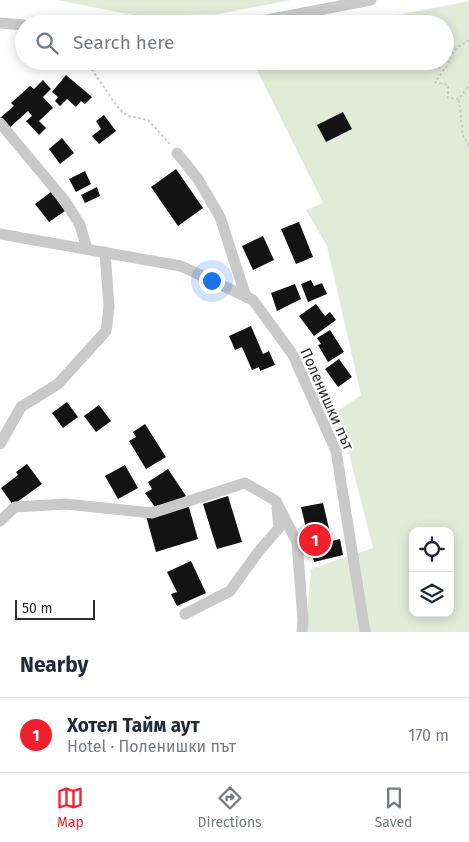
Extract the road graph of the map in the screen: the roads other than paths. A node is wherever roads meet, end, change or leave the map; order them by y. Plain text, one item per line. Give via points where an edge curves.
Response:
1 (371, 0) edge
2 (292, 15) edge
3 (0, 23) edge
4 (15, 24) edge
5 (0, 123) edge
6 (177, 153) road end
7 (0, 234) edge
8 (87, 249) junction
9 (105, 252) junction
10 (246, 297) junction
11 (0, 444) edge
12 (276, 501) junction
13 (0, 521) edge
14 (185, 614) dead end
15 (302, 632) edge
16 (365, 632) edge

1 - 2 street
3 - 4 street
5 - 8 street via 65,201 80,225
6 - 10 street via 198,179 220,218
7 - 8 street, Поленишки път
8 - 9 street, Поленишки път
9 - 10 street, Поленишки път via 181,266
9 - 11 street via 109,307 106,331 58,384 21,407
10 - 16 street, Поленишки път via 253,300 293,355 336,451
12 - 13 street via 244,483 152,513 66,504 15,507
12 - 14 street via 279,528 230,591
12 - 15 street via 297,542

